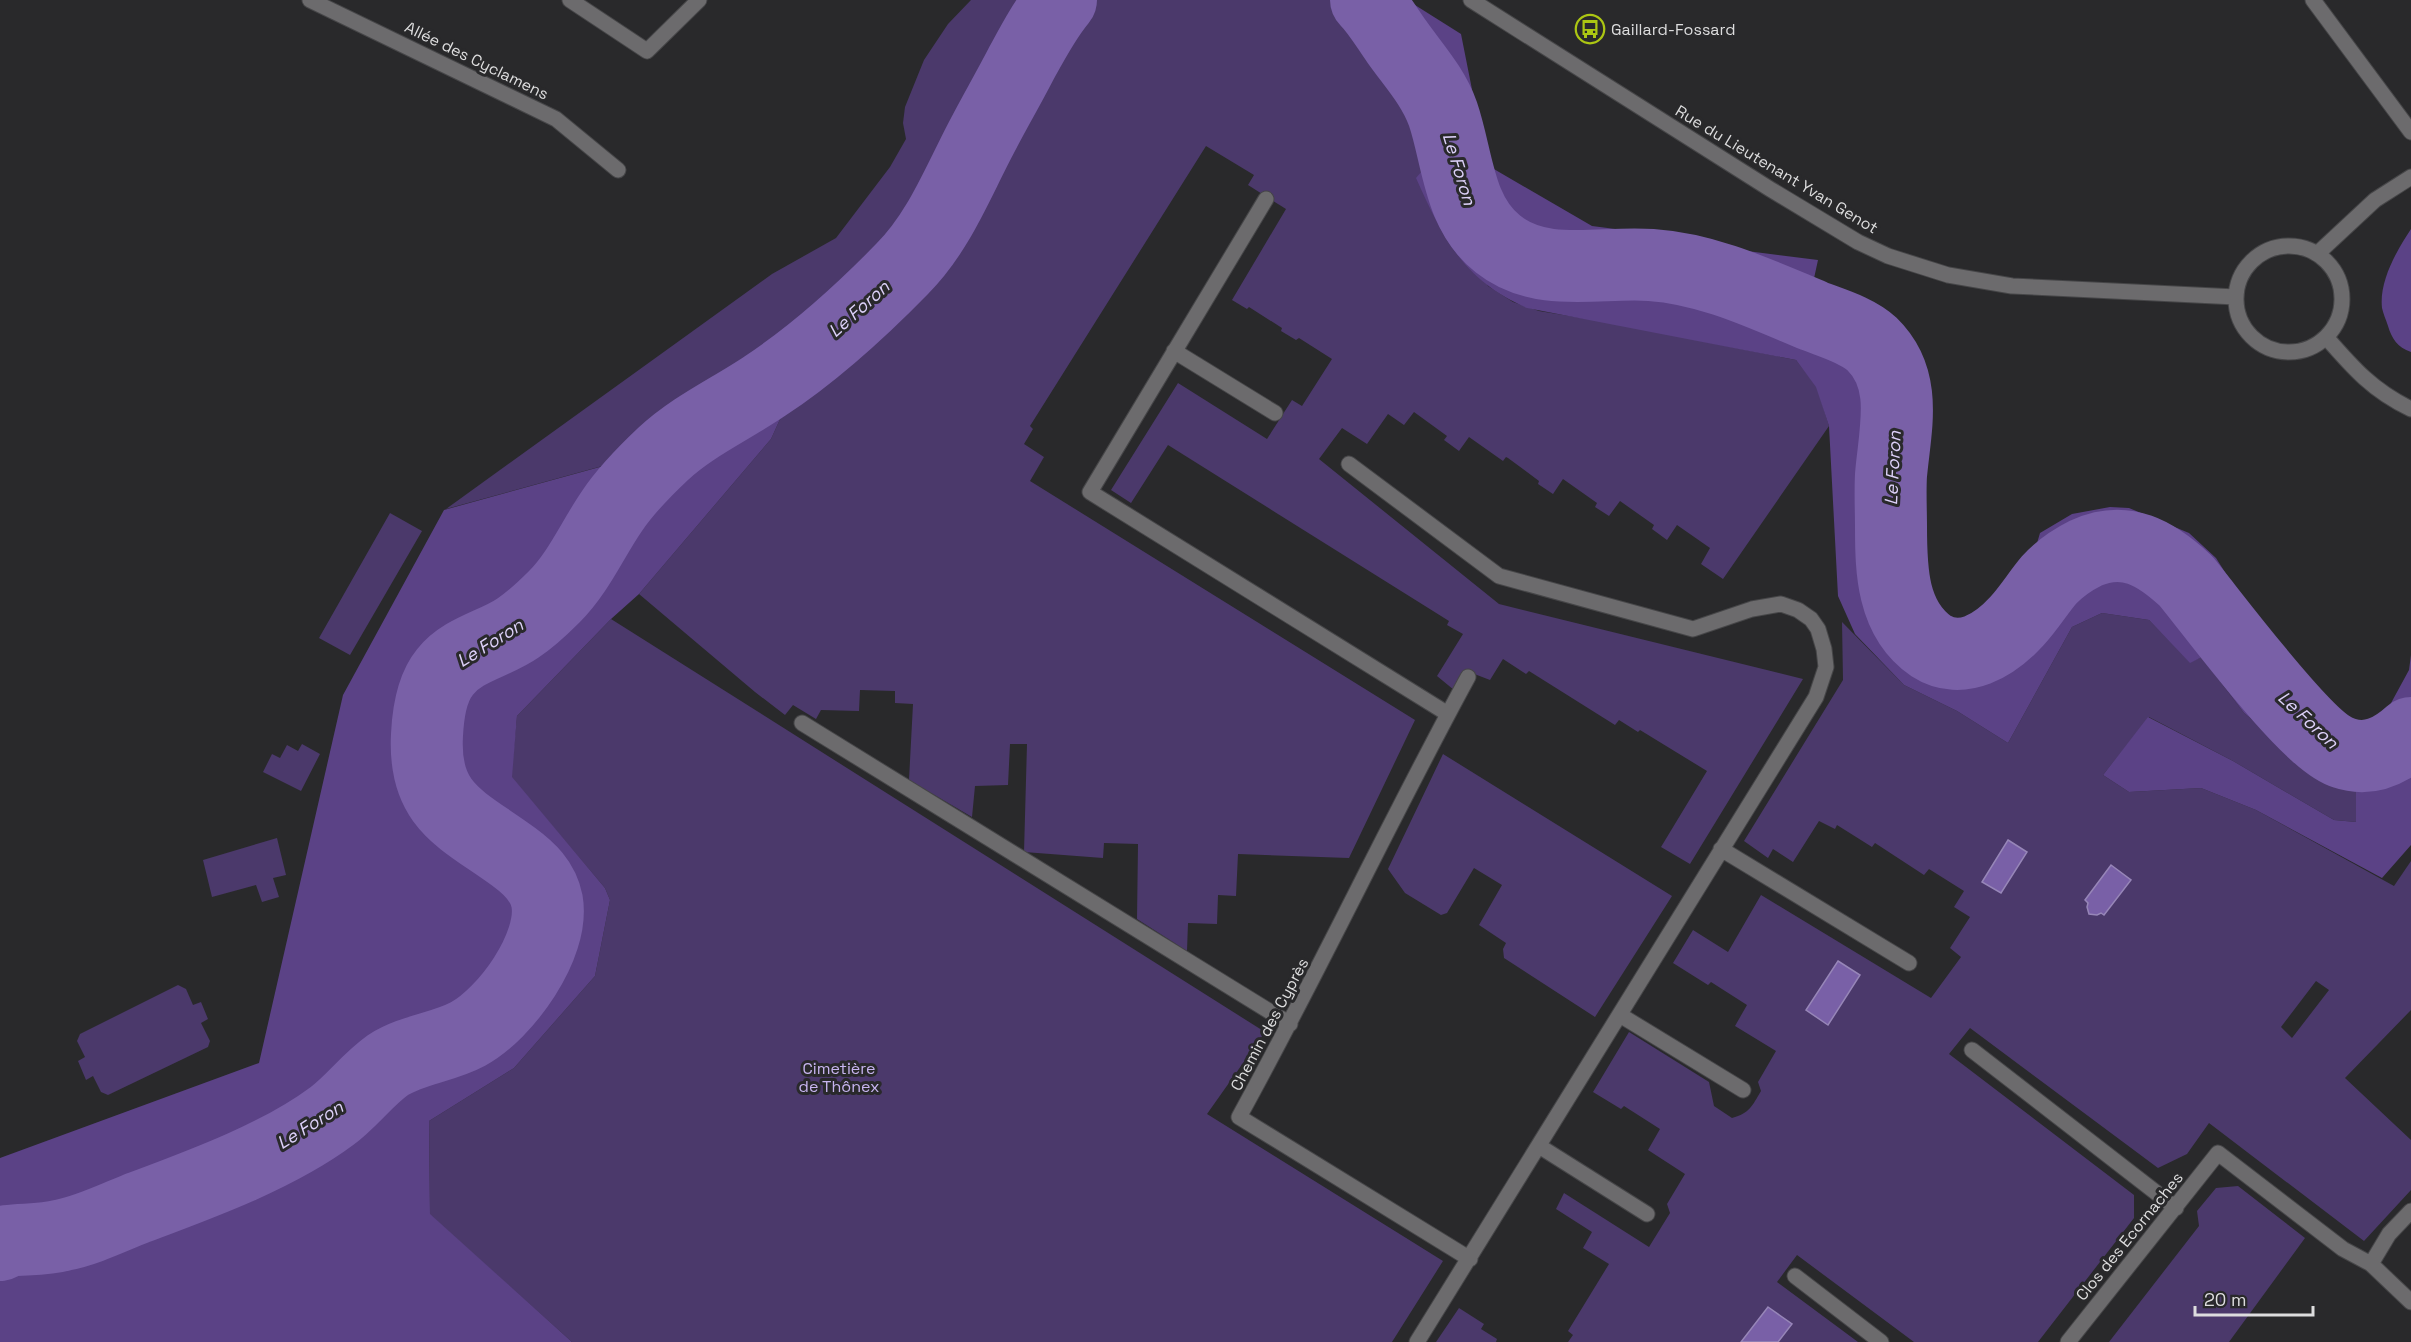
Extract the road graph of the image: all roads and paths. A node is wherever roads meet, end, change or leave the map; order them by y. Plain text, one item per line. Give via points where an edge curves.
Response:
1 (310, 0) edge
2 (570, 0) edge
3 (699, 0) edge
4 (1471, 0) edge
5 (2313, 0) edge
6 (2411, 132) edge
7 (618, 170) dead end
8 (2411, 177) edge
9 (1266, 199) dead end
10 (2318, 254) junction
11 (2236, 297) junction
12 (2326, 337) junction
13 (1174, 351) junction
14 (2411, 409) edge
15 (1275, 413) dead end
16 (1349, 464) dead end
17 (1468, 677) dead end
18 (1448, 714) junction
19 (802, 723) dead end
20 (1721, 849) junction
21 (1909, 963) dead end
22 (1620, 1014) junction
23 (1290, 1024) junction
24 (1972, 1050) dead end
25 (1743, 1090) dead end
26 (1539, 1146) junction
27 (2176, 1208) junction
28 (2411, 1211) edge
29 (1647, 1214) dead end
30 (1470, 1259) junction
31 (2371, 1264) junction
32 (1795, 1276) dead end
33 (2411, 1302) edge
34 (1417, 1342) edge
35 (1881, 1342) edge
36 (2068, 1342) edge

1 - 7 street, Allée des Cyclamens via 556,119
2 - 3 street via 647,51
4 - 11 street, Rue du Lieutenant Yvan Genot via 1779,195 1888,256 1948,275 2012,286
5 - 6 street
8 - 10 street via 2375,200
9 - 13 street
10 - 11 street via 2299,246 2280,246 2259,255 2245,270
10 - 12 street via 2334,269 2342,290 2339,318
11 - 12 street via 2244,327 2266,346 2295,352
12 - 14 street via 2367,382
13 - 15 street
13 - 18 street via 1090,492
16 - 20 street via 1499,576 1693,629 1752,609 1781,604 1811,619 1824,649 1823,680
17 - 18 street, Chemin des Cyprès
18 - 23 street, Chemin des Cyprès
19 - 23 street
20 - 21 street
20 - 22 street
22 - 25 street
22 - 26 street
23 - 30 street, Chemin des Cyprès via 1239,1117
24 - 27 street
26 - 29 street
26 - 30 street
27 - 31 street, Clos des Ecornaches via 2218,1153 2343,1249
27 - 36 street, Clos des Ecornaches
28 - 31 street via 2389,1234
30 - 34 street
31 - 33 street
32 - 35 street

